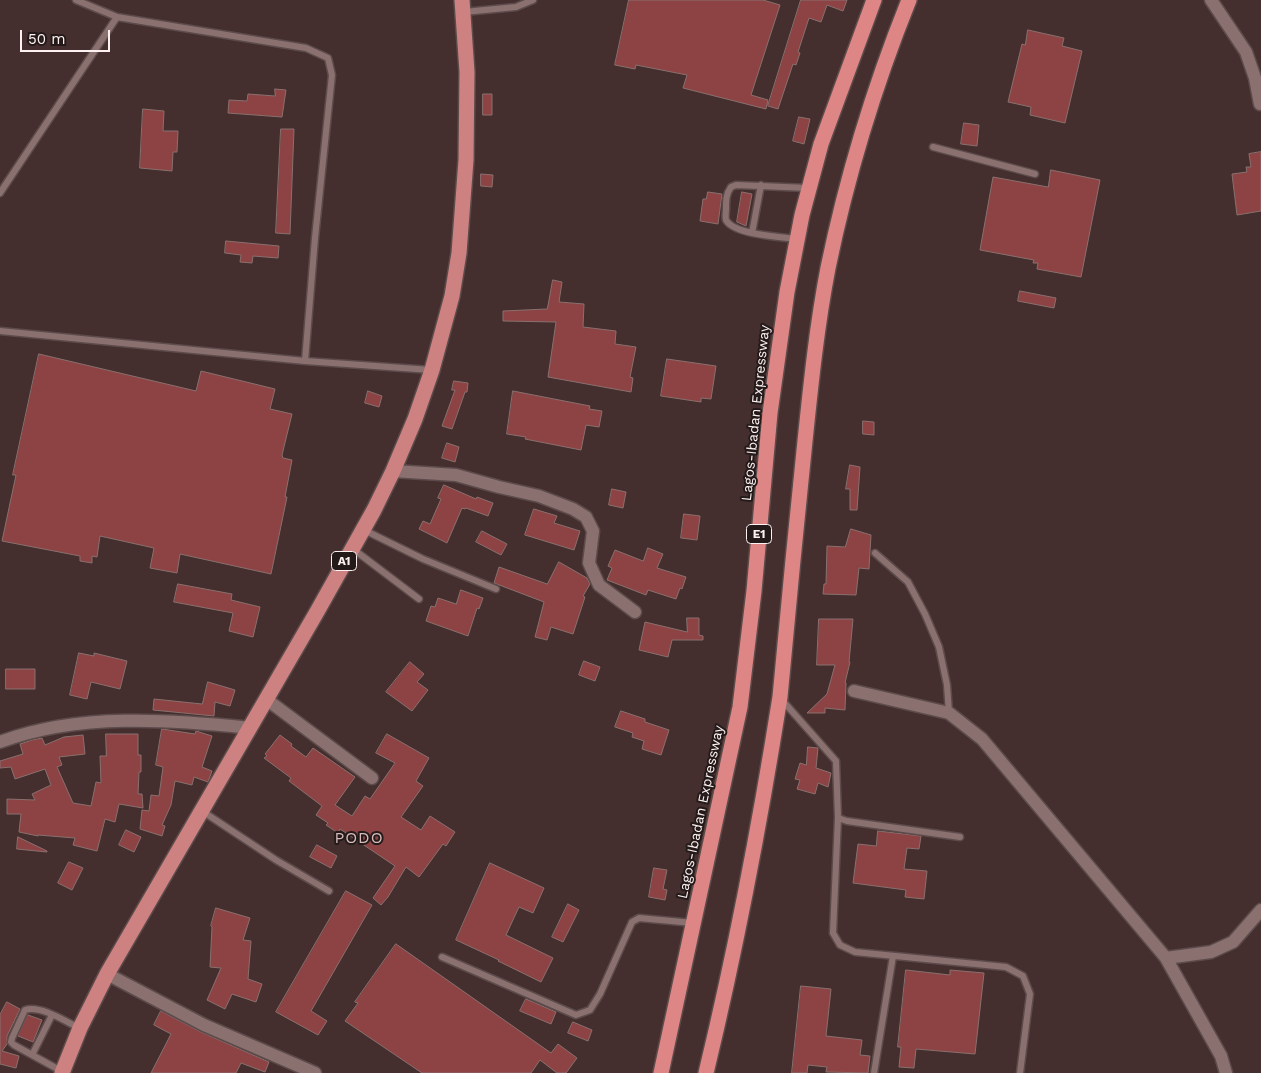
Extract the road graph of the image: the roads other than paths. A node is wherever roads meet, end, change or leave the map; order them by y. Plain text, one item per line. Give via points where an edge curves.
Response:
1 (76, 0) edge
2 (533, 0) edge
3 (874, 0) edge
4 (909, 0) edge
5 (1210, 0) edge
6 (462, 6) edge
7 (117, 17) junction
8 (1260, 104) edge
9 (933, 148) dead end
10 (1035, 174) dead end
11 (761, 185) junction
12 (808, 188) junction
13 (0, 193) edge
14 (752, 233) junction
15 (797, 239) junction
16 (0, 330) edge
17 (305, 362) junction
18 (432, 370) junction
19 (393, 470) junction
20 (363, 529) junction
21 (352, 548) junction
22 (875, 553) dead end
23 (496, 589) dead end
24 (419, 599) dead end
25 (635, 612) dead end
26 (854, 691) dead end
27 (780, 697) junction
28 (266, 699) junction
29 (949, 713) junction
30 (251, 728) junction
31 (0, 742) edge
32 (372, 778) dead end
33 (201, 811) junction
34 (838, 818) junction
35 (960, 837) dead end
36 (329, 891) dead end
37 (1261, 910) edge
38 (694, 923) junction
39 (893, 956) junction
40 (442, 957) dead end
41 (1166, 958) junction
42 (107, 974) junction
43 (52, 1015) junction
44 (80, 1028) junction
45 (32, 1055) junction
46 (62, 1072) edge
47 (315, 1073) edge
48 (661, 1073) edge
49 (706, 1073) edge
50 (874, 1073) edge
51 (1020, 1073) edge
52 (1226, 1073) edge

1 - 7 lane
2 - 6 lane via 516,8
3 - 12 highway, Lagos-Ibadan Expressway / E1
4 - 27 highway via 892,41 845,190 828,270 812,363
5 - 8 street via 1246,52
6 - 18 highway, A1 via 467,72 463,208 452,296
7 - 13 lane
7 - 17 lane via 306,48 328,58 332,75
9 - 10 lane
11 - 12 lane
11 - 14 lane
11 - 14 lane via 731,186 727,195 726,220 740,230
12 - 15 highway, Lagos-Ibadan Expressway / E1
14 - 15 lane
15 - 38 highway, Lagos-Ibadan Expressway / E1 via 770,413 740,707
16 - 17 lane
17 - 18 lane
18 - 19 highway, A1
19 - 20 highway, A1
19 - 25 street via 456,475 539,496 573,509 586,517 593,531 589,563 599,585
20 - 21 highway, A1
20 - 23 lane via 423,559
21 - 24 lane
21 - 28 highway, A1
22 - 29 lane via 908,582 925,614 939,647
26 - 29 street
27 - 34 lane via 836,762
27 - 49 highway via 726,989
28 - 30 highway, A1
28 - 32 street
29 - 41 street via 982,739
30 - 31 street via 182,721 88,722
30 - 33 highway, A1
33 - 36 lane
33 - 42 highway, A1
34 - 35 lane
34 - 39 lane via 833,933 840,945 855,952
37 - 41 street via 1233,942 1211,952
38 - 40 lane via 639,918 632,922 600,994 590,1010 576,1015
38 - 48 highway, Lagos-Ibadan Expressway / E1
39 - 50 lane
39 - 51 lane via 1006,967 1022,976 1030,994
41 - 52 street via 1221,1056
42 - 44 highway, A1
42 - 47 street via 204,1025
43 - 44 lane
43 - 45 lane
43 - 45 lane via 41,1010 25,1010 11,1042
44 - 46 highway, A1
45 - 46 lane

